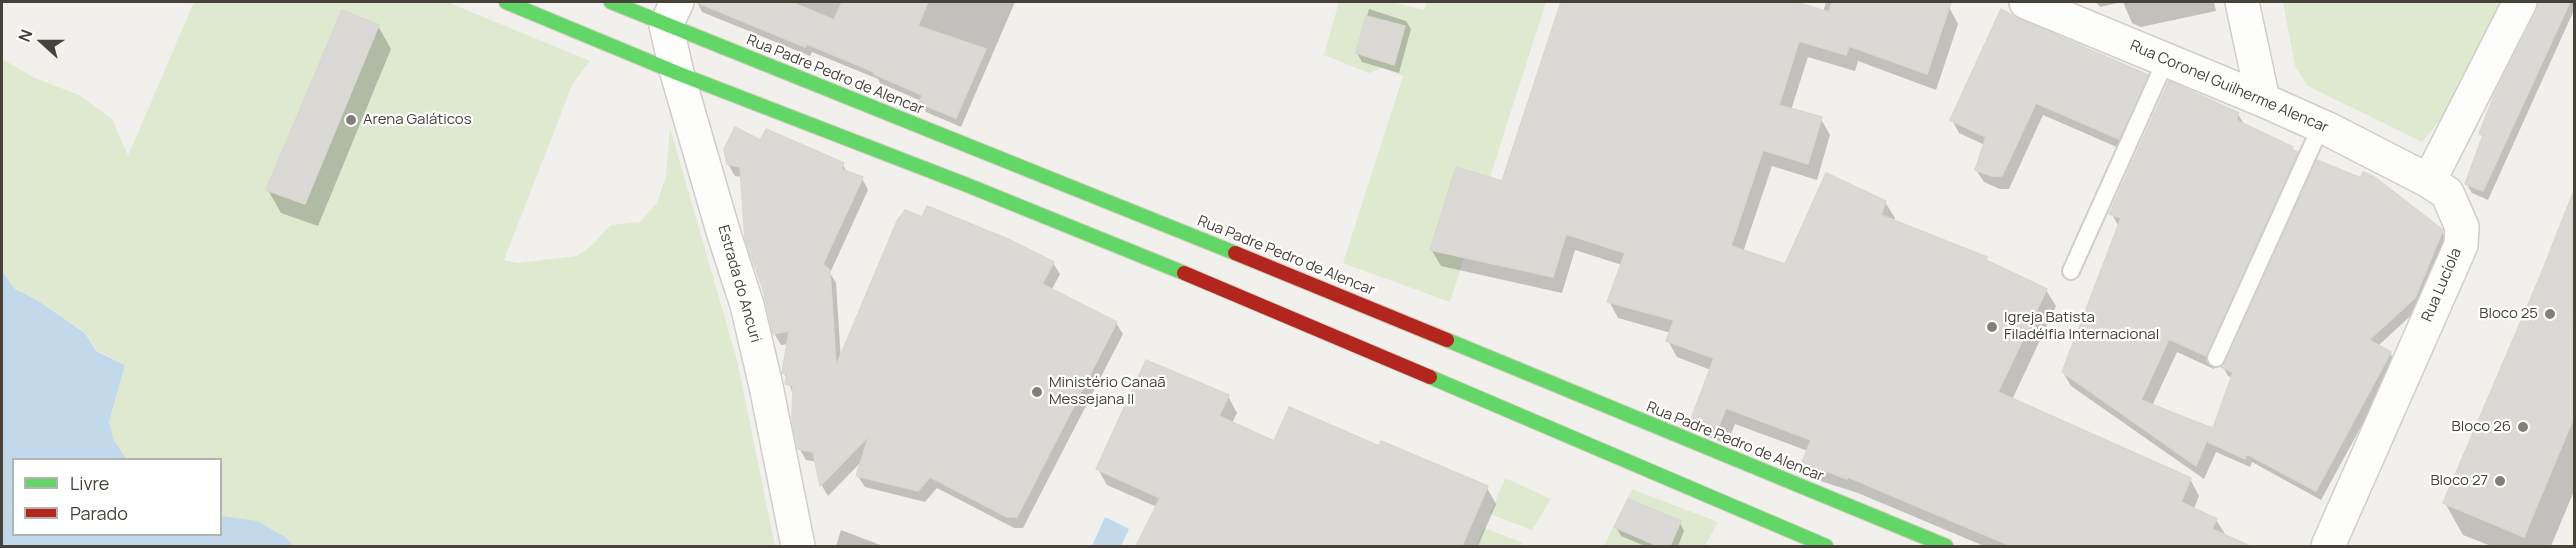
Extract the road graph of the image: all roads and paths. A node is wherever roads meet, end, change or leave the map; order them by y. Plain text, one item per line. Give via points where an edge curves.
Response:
1 (506, 2) edge
2 (611, 2) edge
3 (2026, 2) edge
4 (2242, 2) edge
5 (2520, 2) edge
6 (671, 13) edge
7 (2166, 60) junction
8 (677, 74) junction
9 (2263, 100) junction
10 (2321, 126) junction
11 (2429, 182) junction
12 (2071, 271) dead end
13 (2216, 358) dead end
14 (798, 546) edge
15 (1826, 546) edge
16 (1946, 546) edge
17 (2328, 546) edge

1 - 8 main road
2 - 6 main road, Rua Padre Pedro de Alencar
3 - 7 street, Rua Coronel Guilherme Alencar
4 - 9 street
5 - 11 street
6 - 8 street, Estrada do Ancuri
6 - 16 main road, Rua Padre Pedro de Alencar via 1302,279 1588,405
7 - 9 street, Rua Coronel Guilherme Alencar
7 - 12 lane
8 - 14 street, Estrada do Ancuri via 747,305
8 - 15 main road via 967,185 1576,433
9 - 10 street, Rua Coronel Guilherme Alencar
10 - 11 street, Rua Coronel Guilherme Alencar
10 - 13 lane
11 - 17 street, Rua Lucíola via 2447,193 2462,227 2461,245

